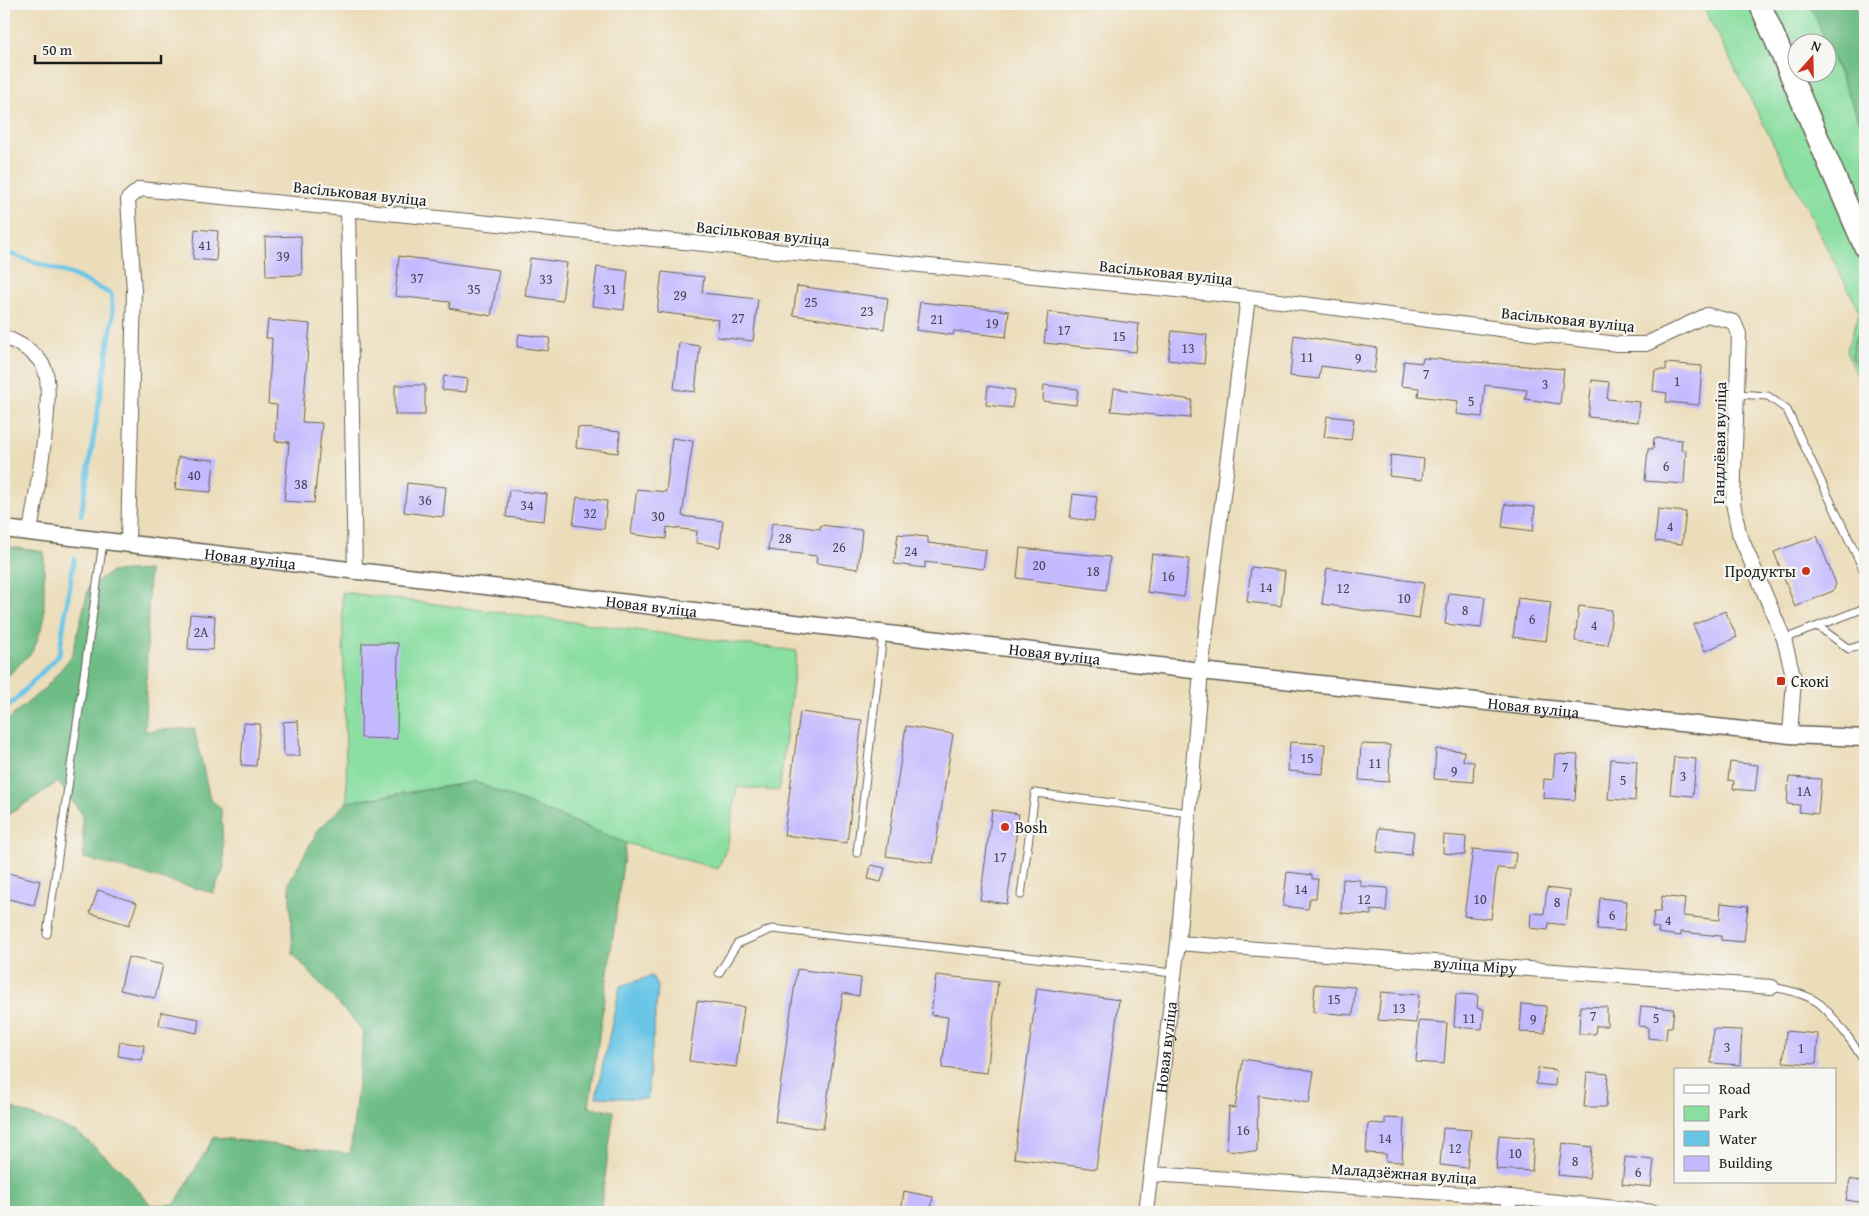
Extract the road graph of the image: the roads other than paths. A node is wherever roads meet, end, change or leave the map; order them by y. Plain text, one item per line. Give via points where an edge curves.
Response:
1 (1760, 4) edge
2 (348, 210) junction
3 (1865, 247) edge
4 (1248, 297) junction
5 (1734, 322) joint
6 (4, 337) edge
7 (1737, 394) junction
8 (4, 529) edge
9 (30, 532) junction
10 (103, 542) junction
11 (128, 544) junction
12 (356, 572) junction
13 (1865, 573) edge
14 (1865, 608) edge
15 (1819, 627) junction
16 (883, 634) junction
17 (1784, 639) junction
18 (1865, 644) edge
19 (1202, 671) junction
20 (1790, 735) junction
21 (1865, 738) edge
22 (1189, 813) junction
23 (858, 853) dead end
24 (1021, 895) dead end
25 (47, 934) dead end
26 (1178, 943) junction
27 (719, 973) dead end
28 (1173, 973) junction
29 (1772, 987) joint
30 (1865, 1064) edge
31 (1151, 1174) junction
32 (1510, 1197) junction
33 (1146, 1208) edge
34 (1134, 1212) edge
35 (1508, 1212) edge
36 (1654, 1212) edge

1 - 3 main road
2 - 4 street, Васільковая вуліца
2 - 11 street, Васільковая вуліца via 140,189 128,199 134,291
2 - 12 street
4 - 5 street, Васільковая вуліца via 1617,344 1646,344 1707,315
4 - 19 street
5 - 7 street, Гандлёвая вуліца via 1739,334
6 - 9 street via 32,353 45,370 48,395
7 - 13 lane via 1768,396 1787,410
7 - 17 street, Гандлёвая вуліца via 1733,503 1739,533
8 - 9 street
9 - 10 street
10 - 11 street, Новая вуліца
10 - 25 lane
11 - 12 street, Новая вуліца
12 - 16 street, Новая вуліца
14 - 15 lane
15 - 17 lane
15 - 18 lane via 1849,649
16 - 19 street, Новая вуліца
16 - 23 lane
17 - 20 street, Гандлёвая вуліца via 1794,679
19 - 20 street, Новая вуліца
19 - 22 street, Новая вуліца
20 - 21 street, Новая вуліца
22 - 24 lane via 1035,793
22 - 26 street, Новая вуліца
26 - 28 street, Новая вуліца
26 - 29 street, вуліца Міру
27 - 28 lane via 737,944 772,929
28 - 31 street, Новая вуліца
29 - 30 lane via 1793,991 1820,1004 1860,1053
31 - 32 street, Маладзёжная вуліца
31 - 33 street, Новая вуліца
32 - 35 street
32 - 36 street, Маладзёжная вуліца
33 - 34 lane

